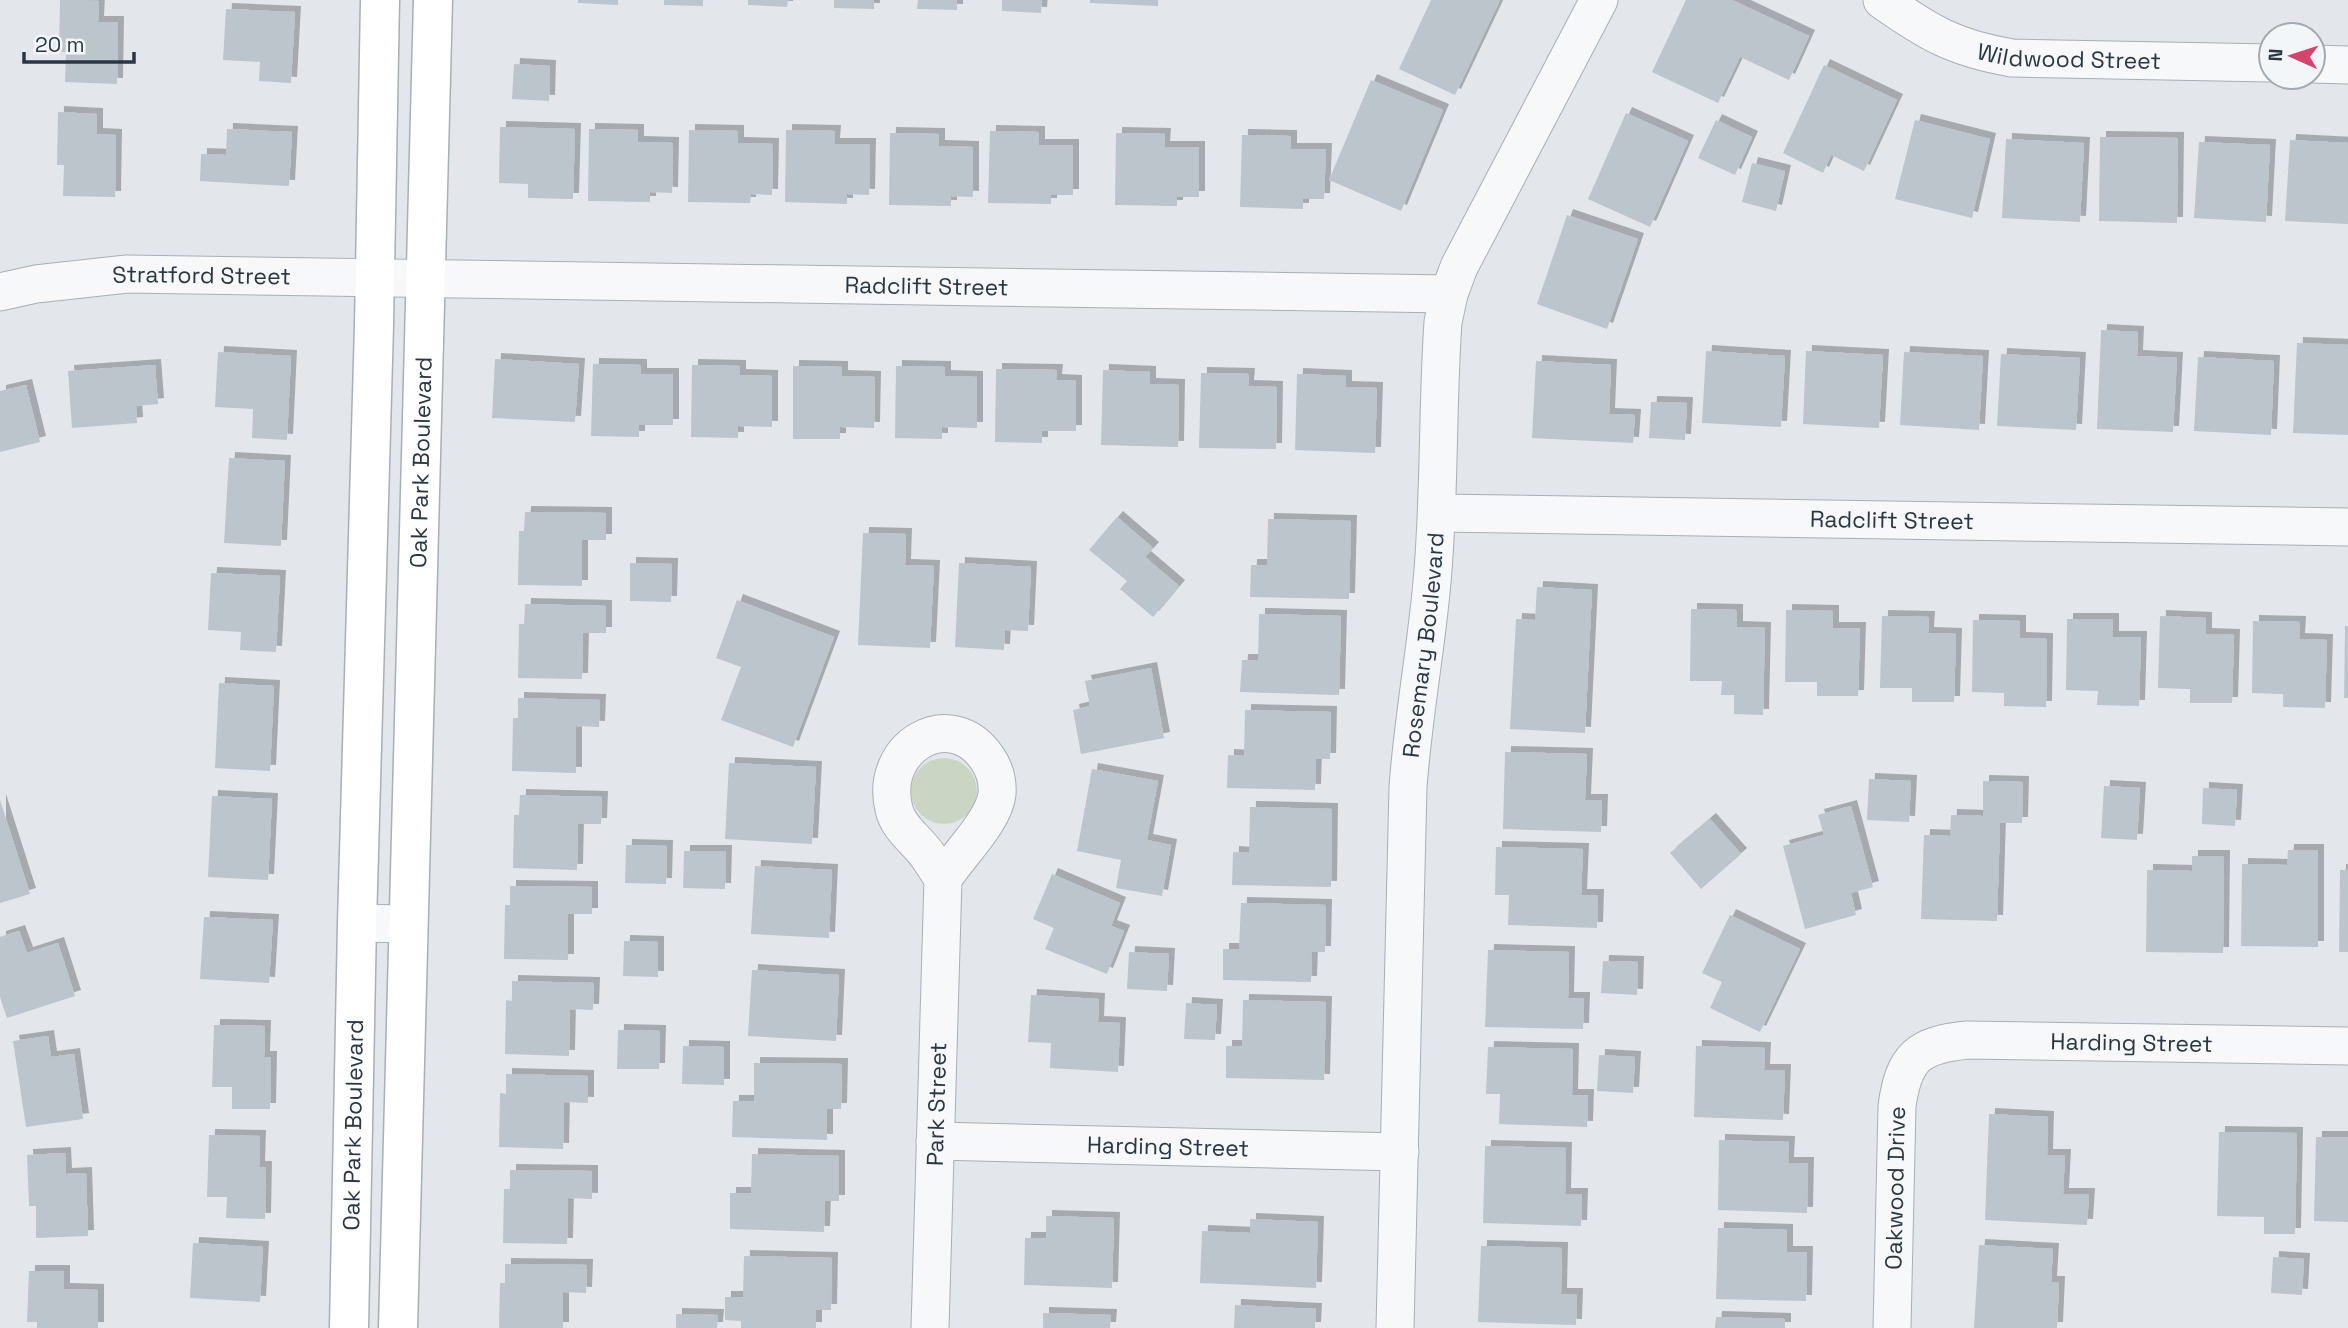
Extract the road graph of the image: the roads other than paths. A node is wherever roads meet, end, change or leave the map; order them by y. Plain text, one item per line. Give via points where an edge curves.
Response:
1 (380, 0) edge
2 (433, 0) edge
3 (1599, 0) edge
4 (1882, 0) edge
5 (2257, 63) edge
6 (2327, 64) edge
7 (2348, 65) edge
8 (402, 278) junction
9 (0, 292) edge
10 (1449, 294) junction
11 (1437, 513) junction
12 (2348, 527) edge
13 (943, 879) dead end
14 (357, 923) junction
15 (408, 925) junction
16 (2348, 1046) edge
17 (1917, 1054) joint
18 (935, 1141) junction
19 (1400, 1152) junction
20 (349, 1328) edge
21 (398, 1328) edge
22 (930, 1328) edge
23 (1395, 1328) edge
24 (1892, 1328) edge

1 - 8 street, Oak Park Boulevard
2 - 8 street, Oak Park Boulevard
3 - 10 street, Rosemary Boulevard
4 - 5 street, Wildwood Street via 1947,41 2012,58
6 - 7 street
8 - 9 street, Stratford Street via 127,274
8 - 10 street, Radclift Street
8 - 14 street, Oak Park Boulevard
8 - 15 street, Oak Park Boulevard
10 - 11 street, Rosemary Boulevard via 1441,349
11 - 12 street, Radclift Street
11 - 19 street, Rosemary Boulevard via 1408,787
13 - 18 street, Park Street
14 - 15 street
14 - 20 street, Oak Park Boulevard
15 - 21 street, Oak Park Boulevard
16 - 17 street, Harding Street via 1967,1040 1942,1043
17 - 24 street, Oakwood Drive via 1900,1081 1897,1106
18 - 19 street, Harding Street
18 - 22 street, Park Street
19 - 23 street, Rosemary Boulevard

